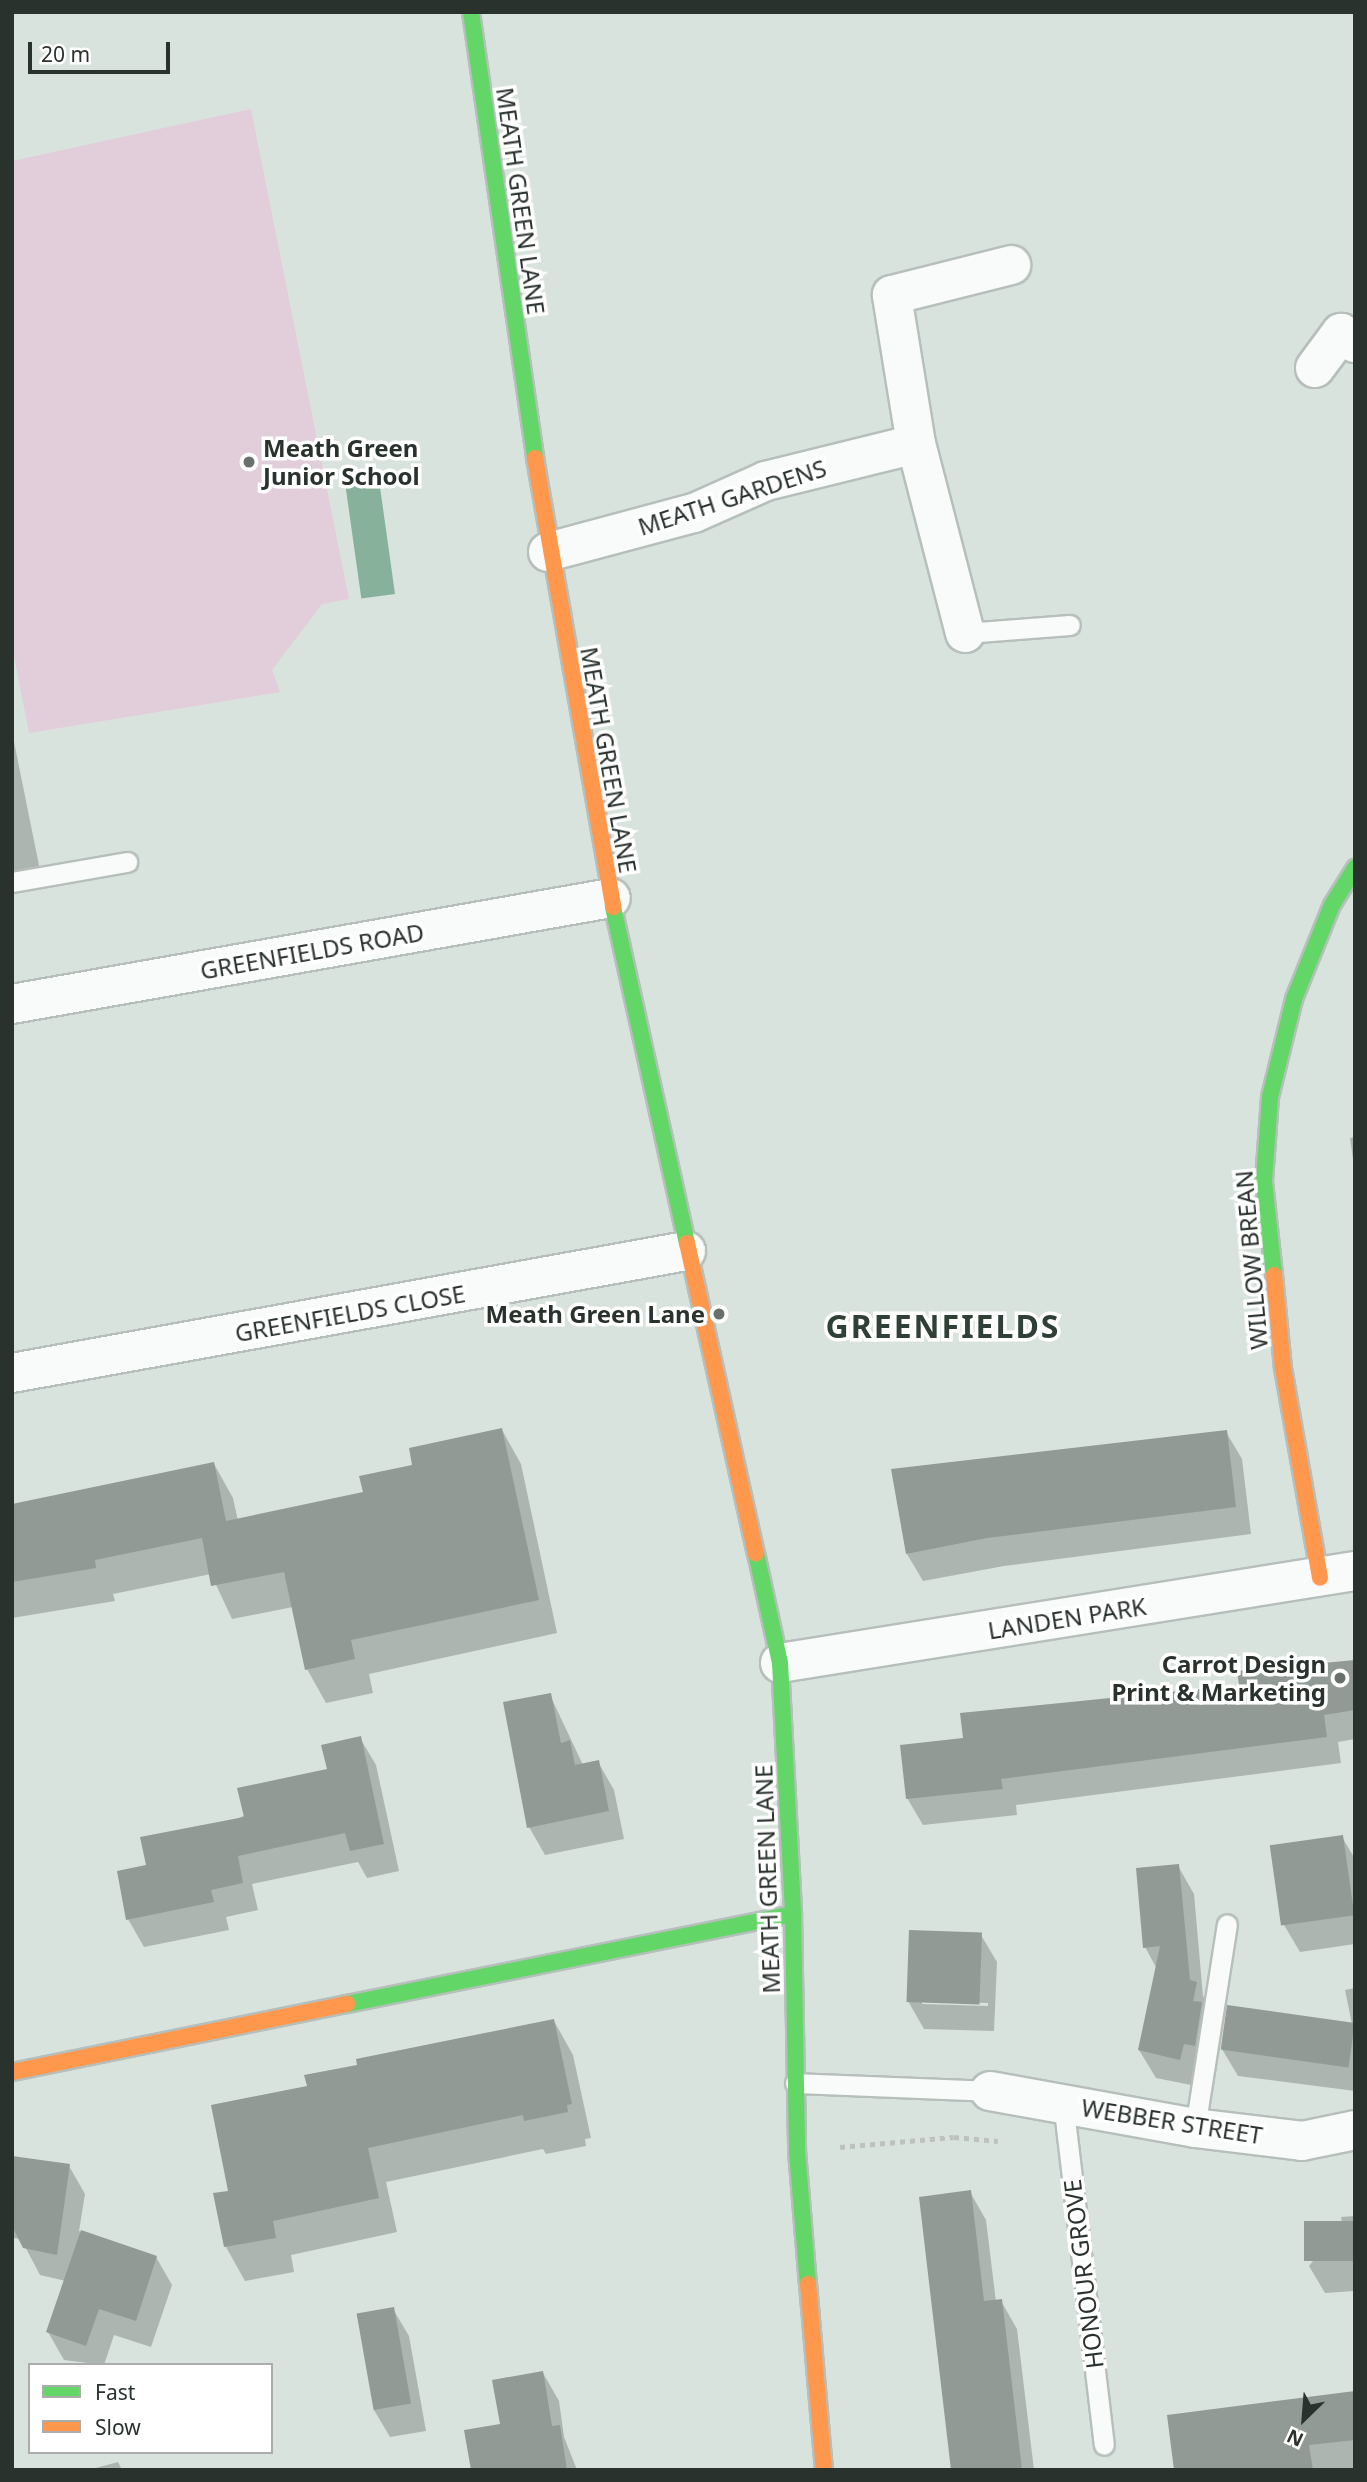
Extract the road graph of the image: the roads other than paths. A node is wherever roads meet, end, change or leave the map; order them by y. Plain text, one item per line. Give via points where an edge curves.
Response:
1 (471, 12) edge
2 (1011, 265) dead end
3 (1350, 329) edge
4 (1315, 368) dead end
5 (916, 444) junction
6 (548, 552) junction
7 (1070, 625) dead end
8 (965, 633) joint
9 (127, 862) dead end
10 (1355, 868) edge
11 (12, 882) edge
12 (611, 898) junction
13 (12, 1004) edge
14 (687, 1251) junction
15 (12, 1373) edge
16 (1338, 1575) edge
17 (780, 1663) junction
18 (793, 1914) junction
19 (1227, 1924) dead end
20 (12, 2072) edge
21 (795, 2083) junction
22 (990, 2091) joint
23 (1063, 2102) junction
24 (1195, 2128) junction
25 (1355, 2130) edge
26 (1104, 2445) dead end
27 (824, 2470) edge

1 - 6 street, MEATH GREEN LANE
2 - 5 street via 892,295
3 - 4 street
5 - 6 street, MEATH GARDENS via 766,481 694,513
5 - 8 street
6 - 12 street, MEATH GREEN LANE
7 - 8 lane
9 - 11 lane
10 - 16 street, WILLOW BREAN via 1332,905 1294,999 1270,1097 1264,1181 1278,1331
12 - 13 street, GREENFIELDS ROAD
12 - 14 street, MEATH GREEN LANE
14 - 15 street, GREENFIELDS CLOSE
14 - 17 street, MEATH GREEN LANE
16 - 17 street, LANDEN PARK
17 - 18 street, MEATH GREEN LANE
18 - 20 street
18 - 21 street, MEATH GREEN LANE
19 - 24 lane
21 - 22 lane
21 - 27 street, MEATH GREEN LANE
22 - 23 street, WEBBER STREET
23 - 24 street, WEBBER STREET
23 - 26 lane, HONOUR GROVE
24 - 25 street, WEBBER STREET via 1302,2141

